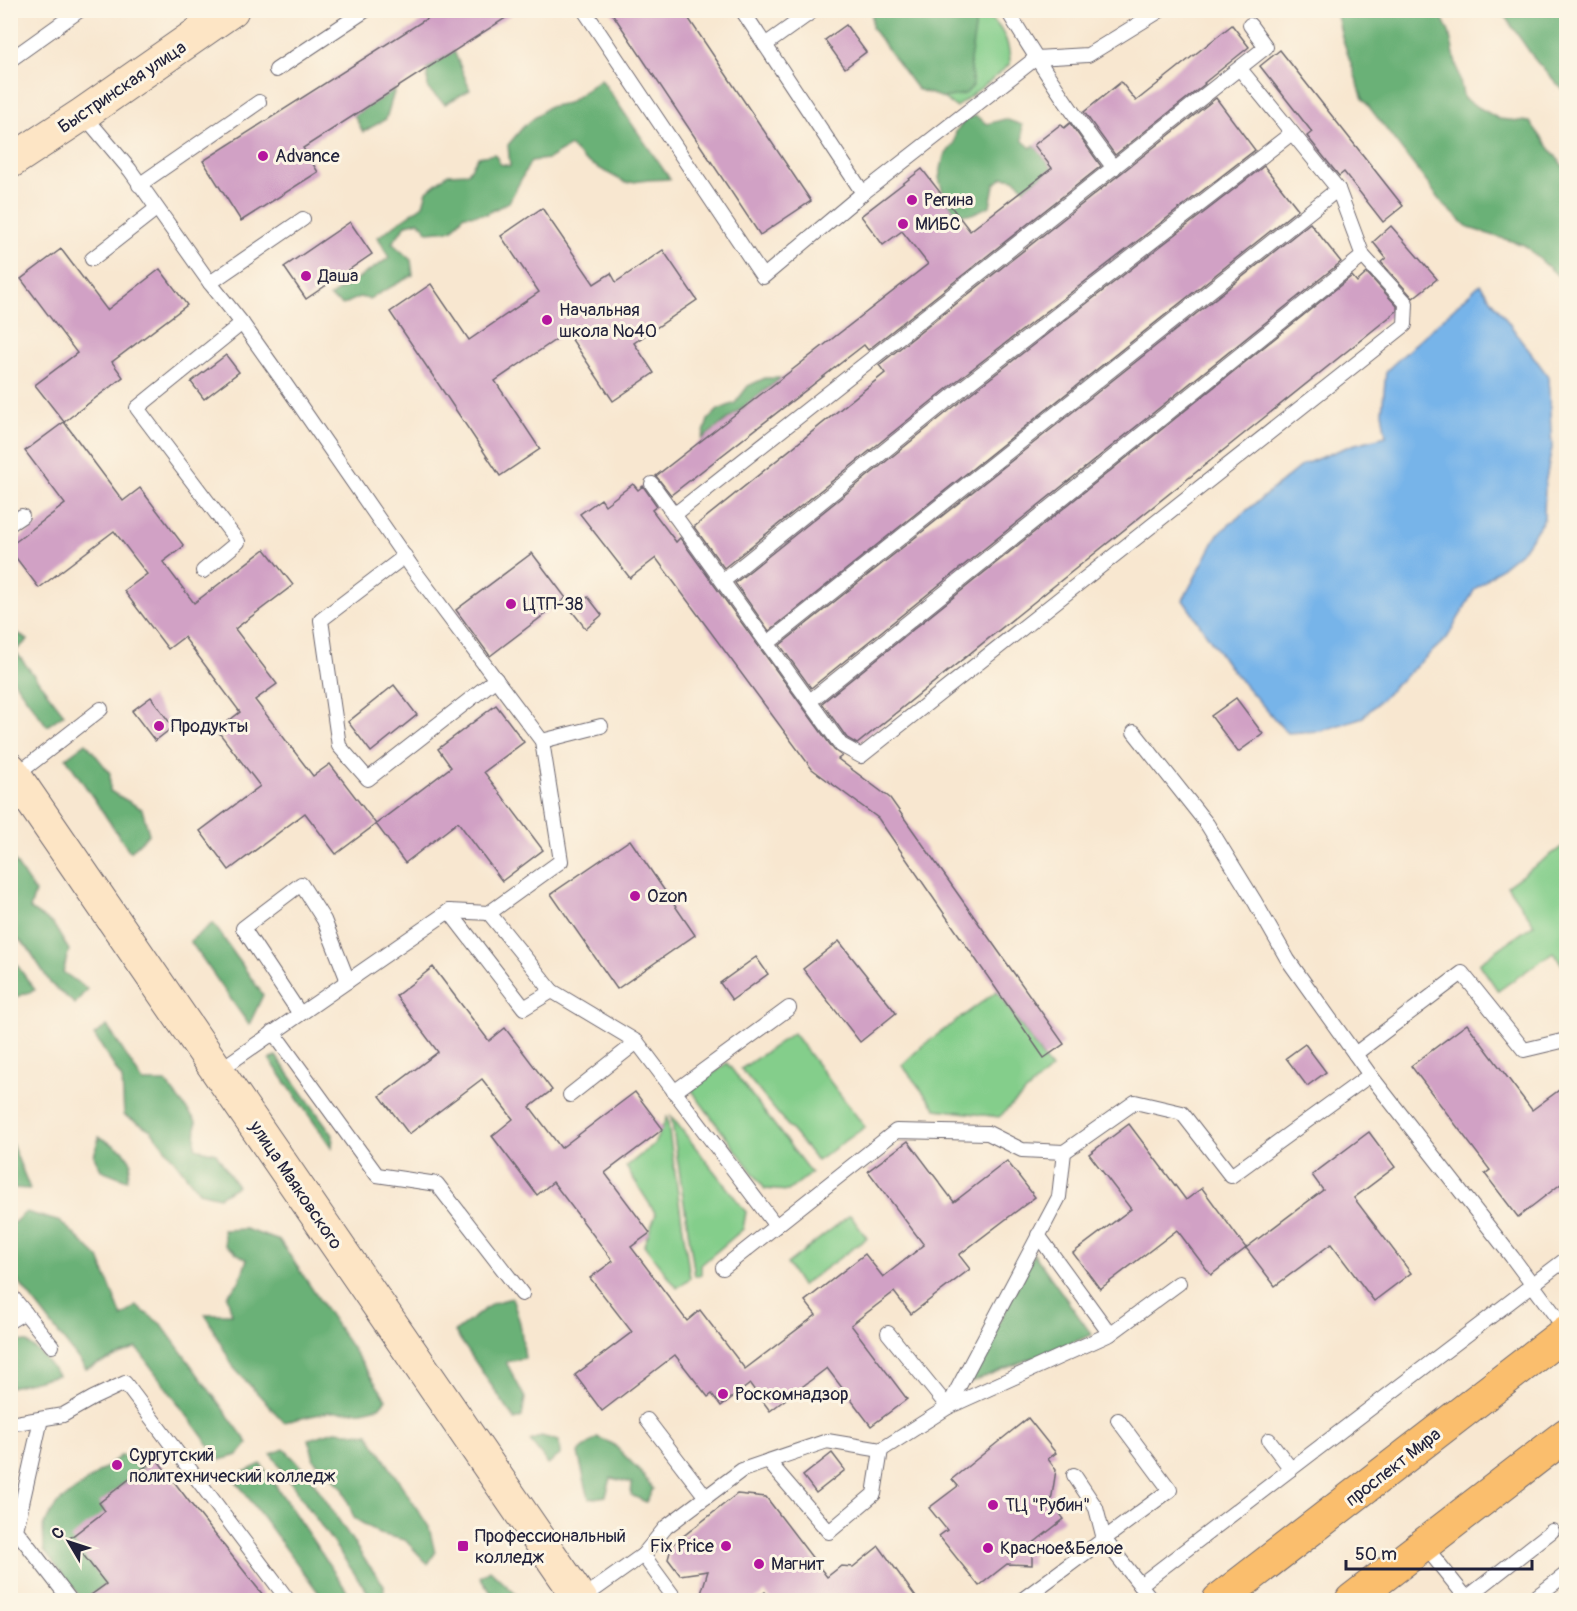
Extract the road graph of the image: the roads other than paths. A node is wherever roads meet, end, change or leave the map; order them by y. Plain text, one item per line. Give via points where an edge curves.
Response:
1 (80, 10) edge
2 (232, 10) edge
3 (366, 10) edge
4 (584, 10) edge
5 (742, 10) edge
6 (814, 10) edge
7 (1007, 10) edge
8 (1161, 10) edge
9 (1250, 25) dead end
10 (765, 45) junction
11 (1036, 58) junction
12 (10, 60) edge
13 (1240, 69) junction
14 (276, 70) dead end
15 (259, 102) dead end
16 (82, 114) junction
17 (1292, 133) junction
18 (10, 162) edge
19 (1114, 168) junction
20 (139, 184) junction
21 (1338, 189) junction
22 (862, 193) junction
23 (156, 209) junction
24 (303, 219) dead end
25 (1363, 256) junction
26 (92, 259) dead end
27 (210, 283) junction
28 (242, 323) junction
29 (652, 484) dead end
30 (674, 515) junction
31 (405, 556) junction
32 (203, 570) dead end
33 (723, 581) junction
34 (768, 643) junction
35 (496, 679) junction
36 (810, 701) junction
37 (101, 710) dead end
38 (601, 726) dead end
39 (1134, 732) dead end
40 (542, 741) junction
41 (13, 773) edge
42 (449, 910) junction
43 (489, 913) junction
44 (348, 981) junction
45 (552, 991) junction
46 (789, 1008) dead end
47 (300, 1014) junction
48 (273, 1032) junction
49 (1566, 1040) edge
50 (637, 1042) junction
51 (1355, 1054) junction
52 (218, 1071) junction
53 (1370, 1075) junction
54 (674, 1092) junction
55 (570, 1095) dead end
56 (1064, 1152) junction
57 (776, 1226) junction
58 (1038, 1235) junction
59 (1566, 1260) edge
60 (723, 1268) dead end
61 (1179, 1283) dead end
62 (1533, 1285) junction
63 (10, 1294) edge
64 (522, 1294) dead end
65 (25, 1312) junction
66 (10, 1321) edge
67 (1566, 1331) edge
68 (888, 1333) dead end
69 (1110, 1334) junction
70 (52, 1346) dead end
71 (948, 1407) junction
72 (41, 1419) junction
73 (647, 1420) dead end
74 (1118, 1420) dead end
75 (10, 1424) edge
76 (1566, 1435) edge
77 (1269, 1440) dead end
78 (881, 1450) junction
79 (768, 1461) junction
80 (1291, 1469) junction
81 (1074, 1475) dead end
82 (706, 1497) junction
83 (1552, 1531) dead end
84 (1104, 1539) junction
85 (1424, 1545) junction
86 (643, 1555) junction
87 (1566, 1574) edge
88 (1140, 1585) junction
89 (70, 1600) edge
90 (288, 1600) edge
91 (581, 1600) edge
92 (676, 1600) edge
93 (1022, 1600) edge
94 (1152, 1600) edge
95 (1219, 1600) edge
96 (1352, 1600) edge
97 (1466, 1600) edge
98 (1532, 1600) edge

1 - 12 lane
2 - 16 main road, Быстринская улица
3 - 14 lane
4 - 22 lane via 763,277
5 - 10 lane
6 - 10 lane
7 - 11 lane
8 - 11 lane via 1088,56
9 - 13 lane via 1266,47
10 - 22 lane
11 - 19 lane
11 - 22 lane
13 - 17 lane
13 - 19 lane
15 - 20 lane
16 - 18 main road, Быстринская улица
16 - 20 lane
17 - 21 lane
17 - 33 lane via 960,390
19 - 30 lane
20 - 23 lane
21 - 25 lane
21 - 34 lane
23 - 26 lane
23 - 27 lane
24 - 27 lane
25 - 36 lane
25 - 36 lane via 1406,303 1405,325 861,756 841,745
27 - 28 lane
28 - 31 lane
28 - 32 lane via 137,408 238,542
29 - 30 lane
30 - 33 lane
31 - 35 lane
31 - 35 lane via 321,620 339,746 368,779
33 - 34 lane
34 - 36 lane
35 - 40 lane
37 - 41 lane
38 - 40 lane
39 - 51 lane via 1207,824 1288,960
40 - 43 lane via 561,861
41 - 52 main road, улица Маяковского
42 - 43 lane
42 - 44 lane
42 - 45 lane via 524,1008
43 - 45 lane
44 - 47 lane
44 - 47 lane via 324,920 301,884 243,928
45 - 50 lane
46 - 54 lane
47 - 48 lane
48 - 52 lane
48 - 64 lane via 377,1175 438,1184
49 - 51 lane via 1524,1050 1462,973
50 - 54 lane
50 - 55 lane
51 - 53 lane
52 - 91 main road, улица Маяковского
53 - 56 lane via 1231,1176 1182,1113 1135,1102
53 - 62 lane
54 - 57 lane
56 - 57 lane via 1022,1150 988,1133 896,1131
56 - 58 lane via 1059,1197
57 - 60 lane
58 - 69 lane
58 - 71 lane
59 - 62 lane
61 - 69 lane
62 - 67 lane
62 - 80 lane
63 - 65 lane
65 - 66 lane
65 - 70 lane
67 - 95 main road, проспект Мира
68 - 71 lane
69 - 71 lane
71 - 78 lane
72 - 75 lane
72 - 89 lane via 16,1530
72 - 90 lane via 63,1415 125,1383
73 - 82 lane
74 - 84 lane via 1170,1490
76 - 85 main road
77 - 80 lane
78 - 79 lane via 827,1441
78 - 79 lane via 874,1494 829,1532
79 - 82 lane via 742,1470
80 - 88 lane
81 - 84 lane via 1096,1508
82 - 86 lane via 666,1527
83 - 97 lane
84 - 88 lane
84 - 93 lane
85 - 96 main road
85 - 97 lane
86 - 91 lane
86 - 92 lane
87 - 98 lane
88 - 94 lane

